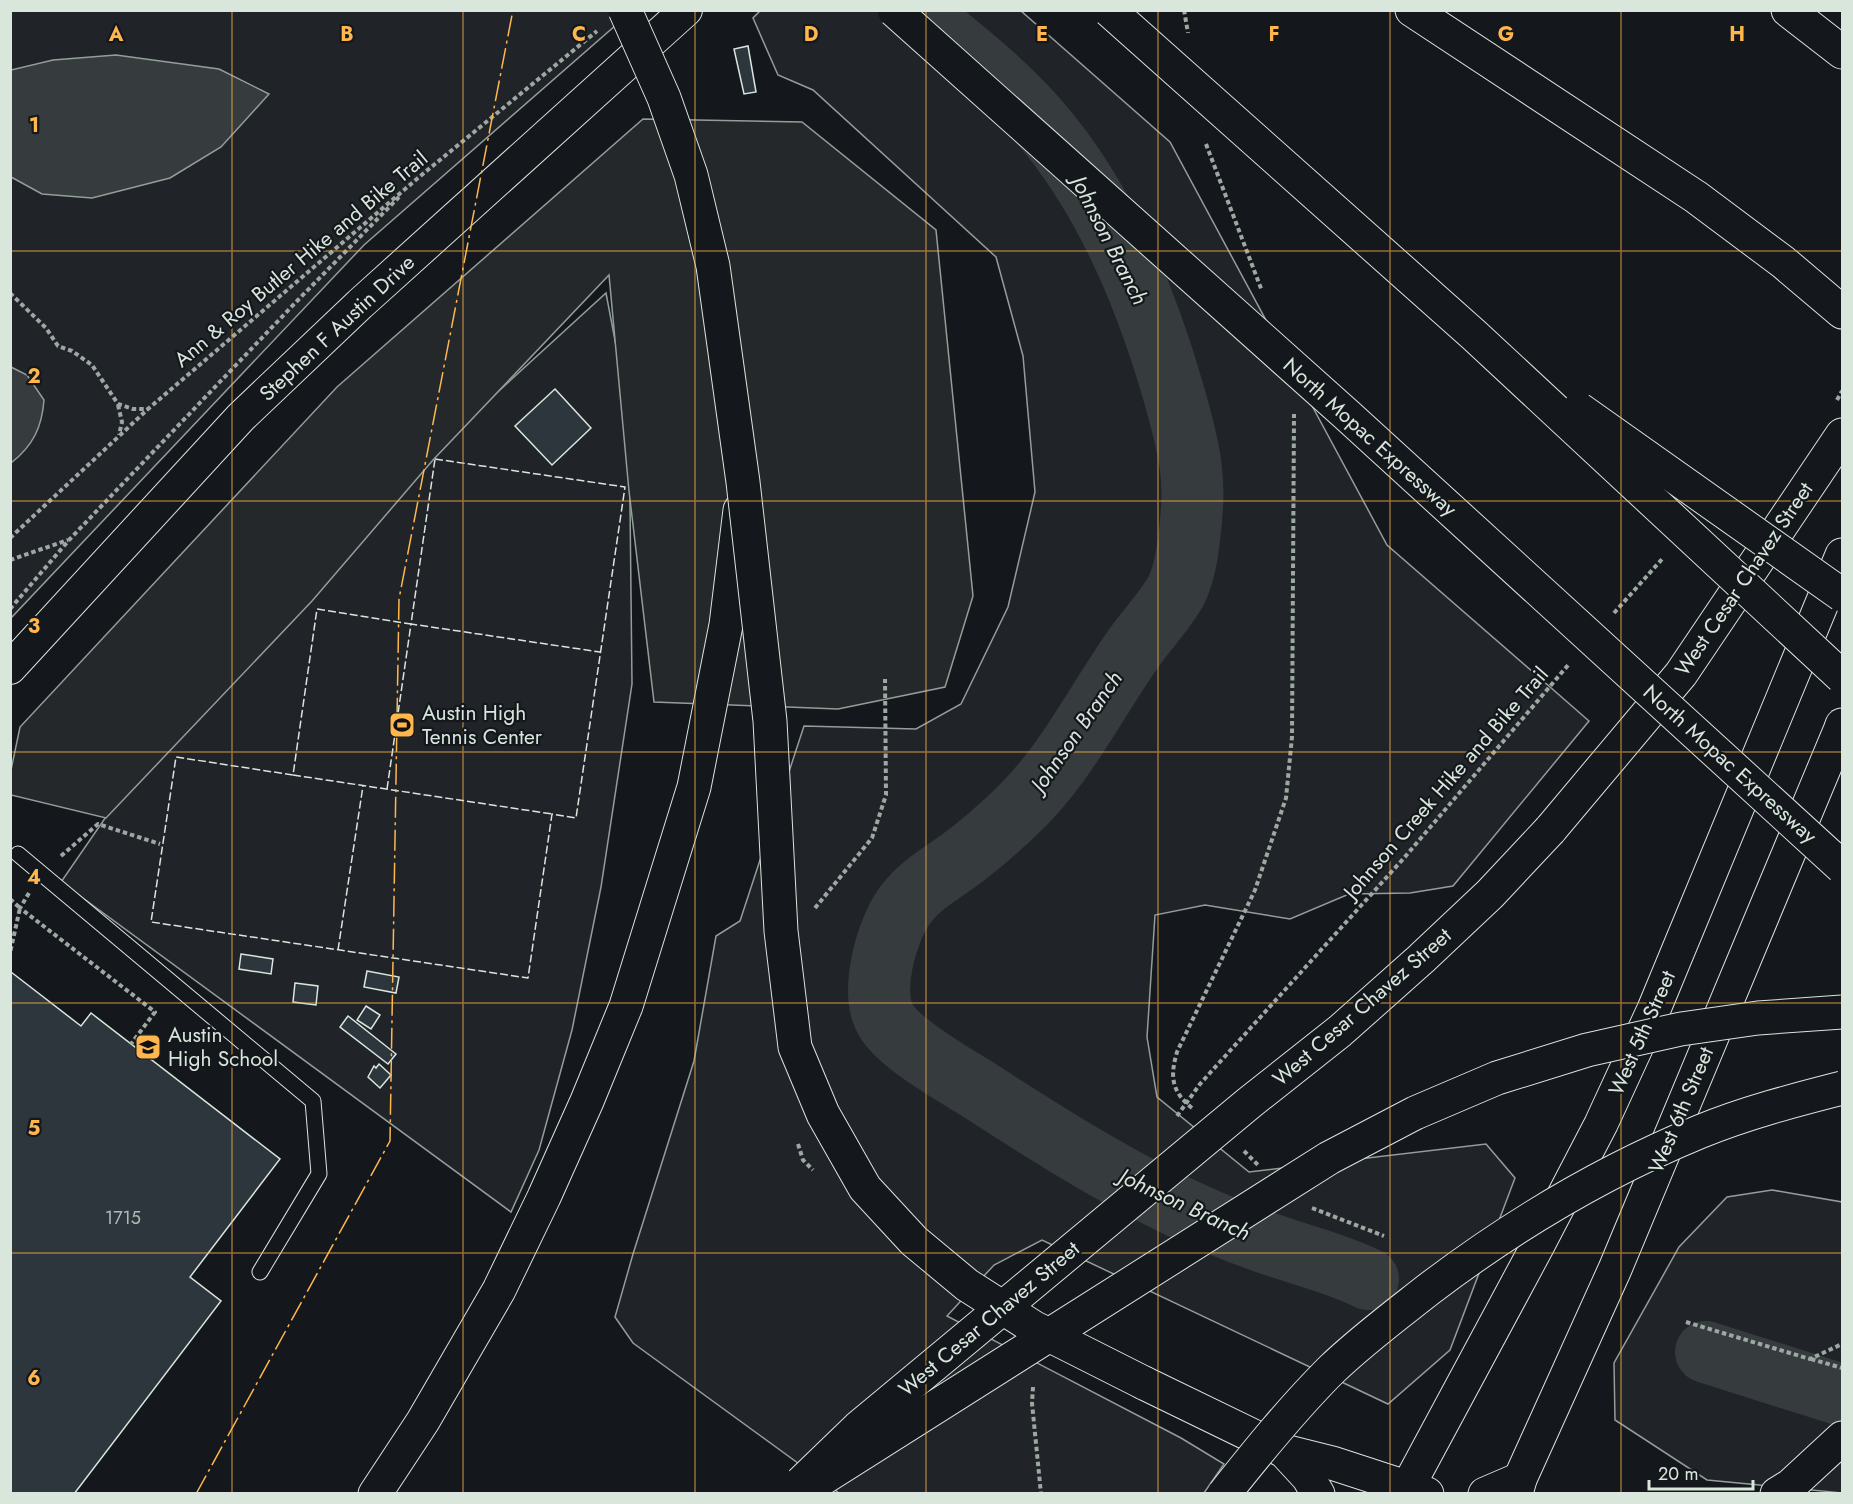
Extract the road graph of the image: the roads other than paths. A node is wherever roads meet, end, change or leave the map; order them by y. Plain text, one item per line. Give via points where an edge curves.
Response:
1 (686, 10) edge
2 (894, 10) edge
3 (1109, 10) edge
4 (1412, 10) edge
5 (1788, 10) edge
6 (615, 17) edge
7 (1842, 52) edge
8 (1842, 312) edge
9 (1474, 335) junction
10 (1842, 435) edge
11 (743, 482) junction
12 (1842, 555) edge
13 (1842, 595) edge
14 (10, 668) edge
15 (1842, 677) edge
16 (1842, 728) edge
17 (18, 854) dead end
18 (1842, 867) edge
19 (1842, 1012) edge
20 (1842, 1088) edge
21 (260, 1272) dead end
22 (1842, 1438) edge
23 (1284, 1451) junction
24 (1518, 1486) edge
25 (1413, 1491) edge
26 (375, 1494) edge
27 (791, 1494) edge
28 (798, 1494) edge
29 (1224, 1494) edge
30 (1318, 1494) edge
31 (1485, 1494) edge
32 (1777, 1494) edge

1 - 14 street, Stephen F Austin Drive via 360,304 241,417
2 - 18 main road, North Mopac Expressway, bridge via 1347,415
3 - 9 main road, bridge
4 - 8 main road via 1696,197
5 - 7 main road
6 - 11 main road, bridge via 664,98 691,175 712,266
9 - 13 main road, bridge
9 - 15 main road, bridge
10 - 27 main road, West Cesar Chavez Street, bridge via 1681,674 1550,830 1490,894 1348,1023 858,1428
11 - 23 main road, bridge via 770,721 781,931 795,1047 823,1114 865,1188 914,1241 967,1285 1033,1327
11 - 26 main road, bridge via 726,625 693,787 626,1006 559,1165 499,1290 423,1421
12 - 25 main road, West 5th Street via 1630,1062
16 - 24 main road, West 6th Street via 1615,1269
17 - 21 lane via 313,1101 319,1174
19 - 28 main road, bridge via 1681,1029 1587,1050 1497,1078 1415,1113 1329,1158
20 - 29 main road, bridge via 1700,1132 1614,1172 1530,1219 1398,1313 1333,1369 1277,1427
22 - 32 main road
23 - 25 main road
23 - 30 main road
24 - 31 main road

